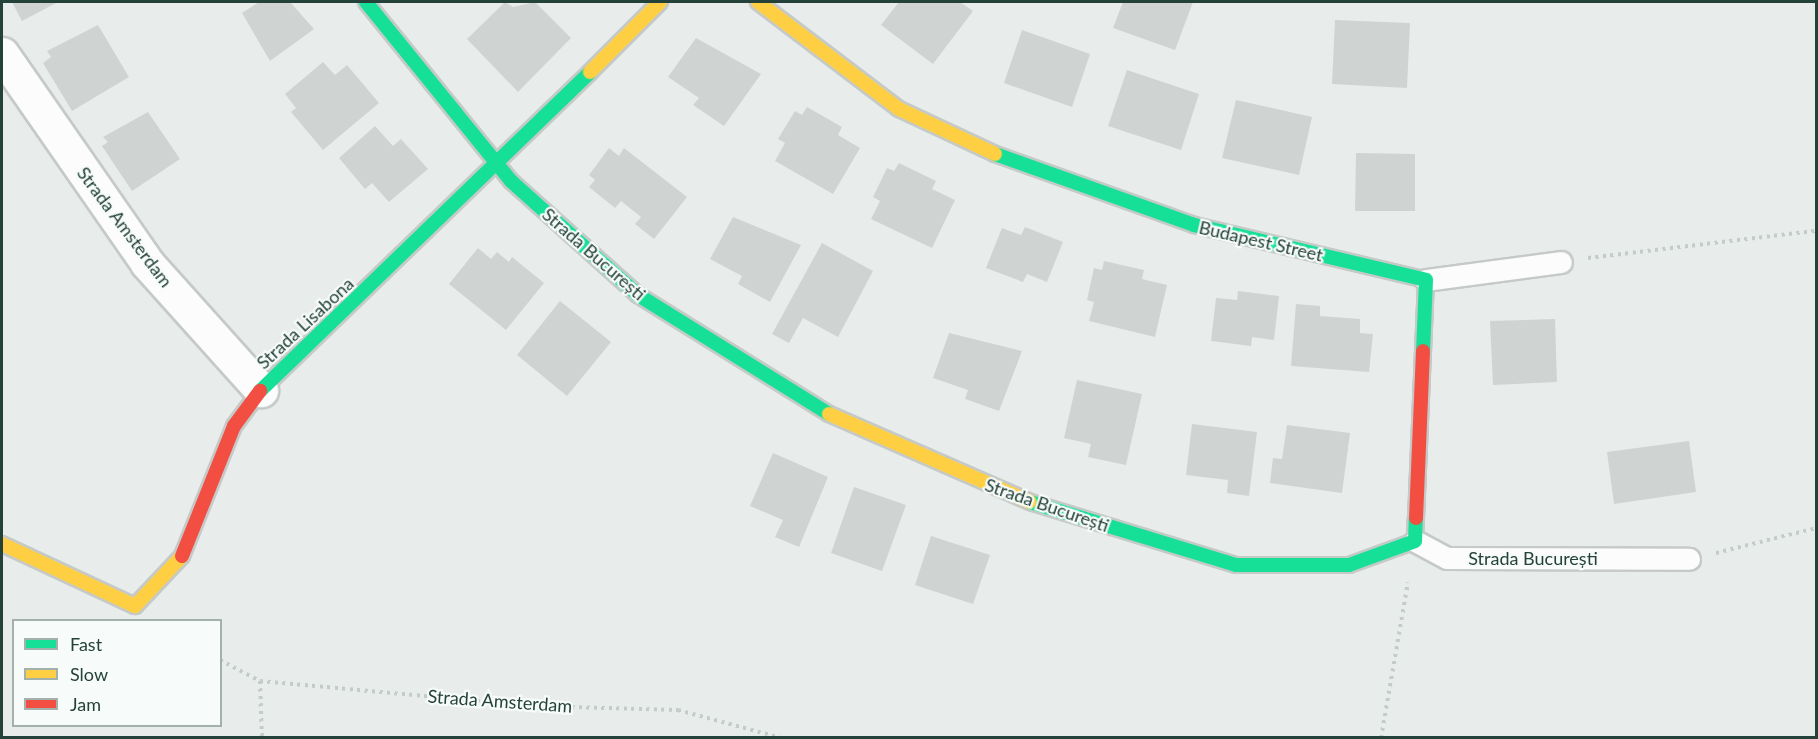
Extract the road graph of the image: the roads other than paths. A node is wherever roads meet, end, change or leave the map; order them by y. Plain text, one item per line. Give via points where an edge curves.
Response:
1 (366, 2) edge
2 (660, 2) edge
3 (758, 2) edge
4 (2, 54) edge
5 (498, 165) junction
6 (1561, 262) road end
7 (1425, 280) junction
8 (261, 390) junction
9 (1415, 540) junction
10 (2, 544) edge
11 (1689, 559) road end

1 - 5 street, Strada București
2 - 5 street, Strada Lisabona
3 - 7 street, Budapest Street via 898,110 988,152 1194,225
4 - 8 street, Strada Amsterdam via 147,263
5 - 8 street, Strada Lisabona
5 - 9 street, Strada București via 638,295 812,406 1017,498 1236,565 1349,565
6 - 7 lane, Budapest Street
7 - 9 street
8 - 10 street, Strada Lisabona via 234,426 184,553 135,606
9 - 11 lane, Strada București via 1447,558

